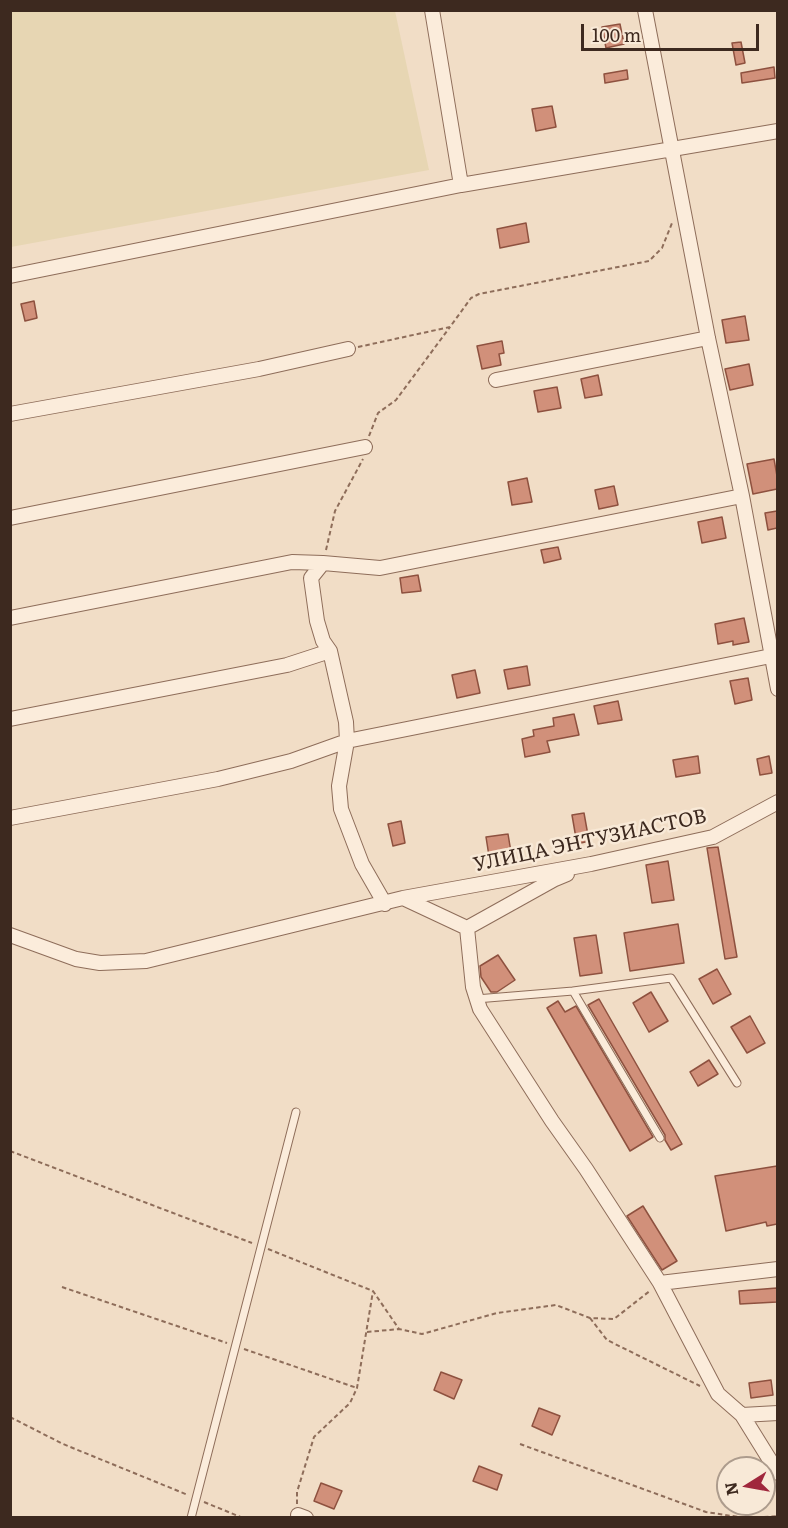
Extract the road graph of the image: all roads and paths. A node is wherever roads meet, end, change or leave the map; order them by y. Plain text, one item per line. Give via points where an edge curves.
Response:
1 (432, 10) edge
2 (645, 10) edge
3 (777, 131) edge
4 (672, 149) junction
5 (461, 185) junction
6 (681, 200) junction
7 (10, 276) edge
8 (450, 327) junction
9 (708, 338) junction
10 (348, 349) joint
11 (496, 380) dead end
12 (10, 414) edge
13 (365, 447) junction
14 (742, 496) junction
15 (10, 518) edge
16 (323, 562) junction
17 (10, 618) edge
18 (330, 651) junction
19 (771, 656) junction
20 (777, 688) edge
21 (10, 719) edge
22 (347, 741) junction
23 (777, 802) edge
24 (10, 818) edge
25 (591, 864) junction
26 (403, 898) junction
27 (385, 904) junction
28 (467, 928) junction
29 (10, 935) edge
30 (573, 991) junction
31 (476, 999) junction
32 (738, 1083) dead end
33 (296, 1112) dead end
34 (660, 1138) dead end
35 (10, 1151) edge
36 (261, 1247) junction
37 (777, 1269) edge
38 (660, 1283) junction
39 (62, 1287) dead end
40 (373, 1291) junction
41 (590, 1318) junction
42 (399, 1329) junction
43 (366, 1333) junction
44 (236, 1346) junction
45 (357, 1388) junction
46 (717, 1394) junction
47 (777, 1413) edge
48 (742, 1416) junction
49 (10, 1417) edge
50 (520, 1444) dead end
51 (777, 1473) edge
52 (196, 1498) junction
53 (302, 1516) edge
54 (777, 1516) edge
55 (192, 1518) edge
56 (243, 1518) edge
57 (747, 1518) edge

1 - 5 street
2 - 4 street
3 - 4 street
4 - 5 street
4 - 6 street
5 - 7 street
6 - 8 path via 662,248 649,261 480,294 471,298
6 - 9 street
8 - 10 path
8 - 13 path via 396,400 378,413
9 - 11 street
9 - 14 street
10 - 12 street
13 - 15 street
13 - 16 path via 363,462 335,511
14 - 16 street via 380,568
14 - 19 street
16 - 17 street via 292,562
16 - 18 street via 311,578 317,621
18 - 21 street via 287,665
18 - 22 street
19 - 20 street
19 - 22 street
22 - 24 street via 291,761 218,779
22 - 27 street via 339,786 341,809 362,864
23 - 25 street, УЛИЦА ЭНТУЗИАСТОВ via 713,837
25 - 26 street, УЛИЦА ЭНТУЗИАСТОВ
25 - 28 street via 555,879
26 - 27 street, УЛИЦА ЭНТУЗИАСТОВ
26 - 28 street
27 - 29 street, УЛИЦА ЭНТУЗИАСТОВ via 138,962 100,963 76,958
28 - 31 street
30 - 31 lane
30 - 32 lane via 671,978
30 - 34 lane
31 - 38 street
33 - 36 lane
35 - 36 path
36 - 40 path
36 - 44 lane
37 - 38 street
38 - 41 path via 614,1319
38 - 46 street
39 - 44 path
40 - 42 path
40 - 43 path
41 - 42 path via 556,1305 496,1313 422,1334
41 - 46 path via 608,1340
42 - 43 path
43 - 45 path
44 - 45 path
44 - 52 lane
45 - 53 path via 350,1403 314,1437 297,1492
46 - 48 street
47 - 48 street
48 - 51 street
49 - 52 path via 63,1444
50 - 57 path via 706,1512
52 - 55 lane
52 - 56 path
54 - 57 path

